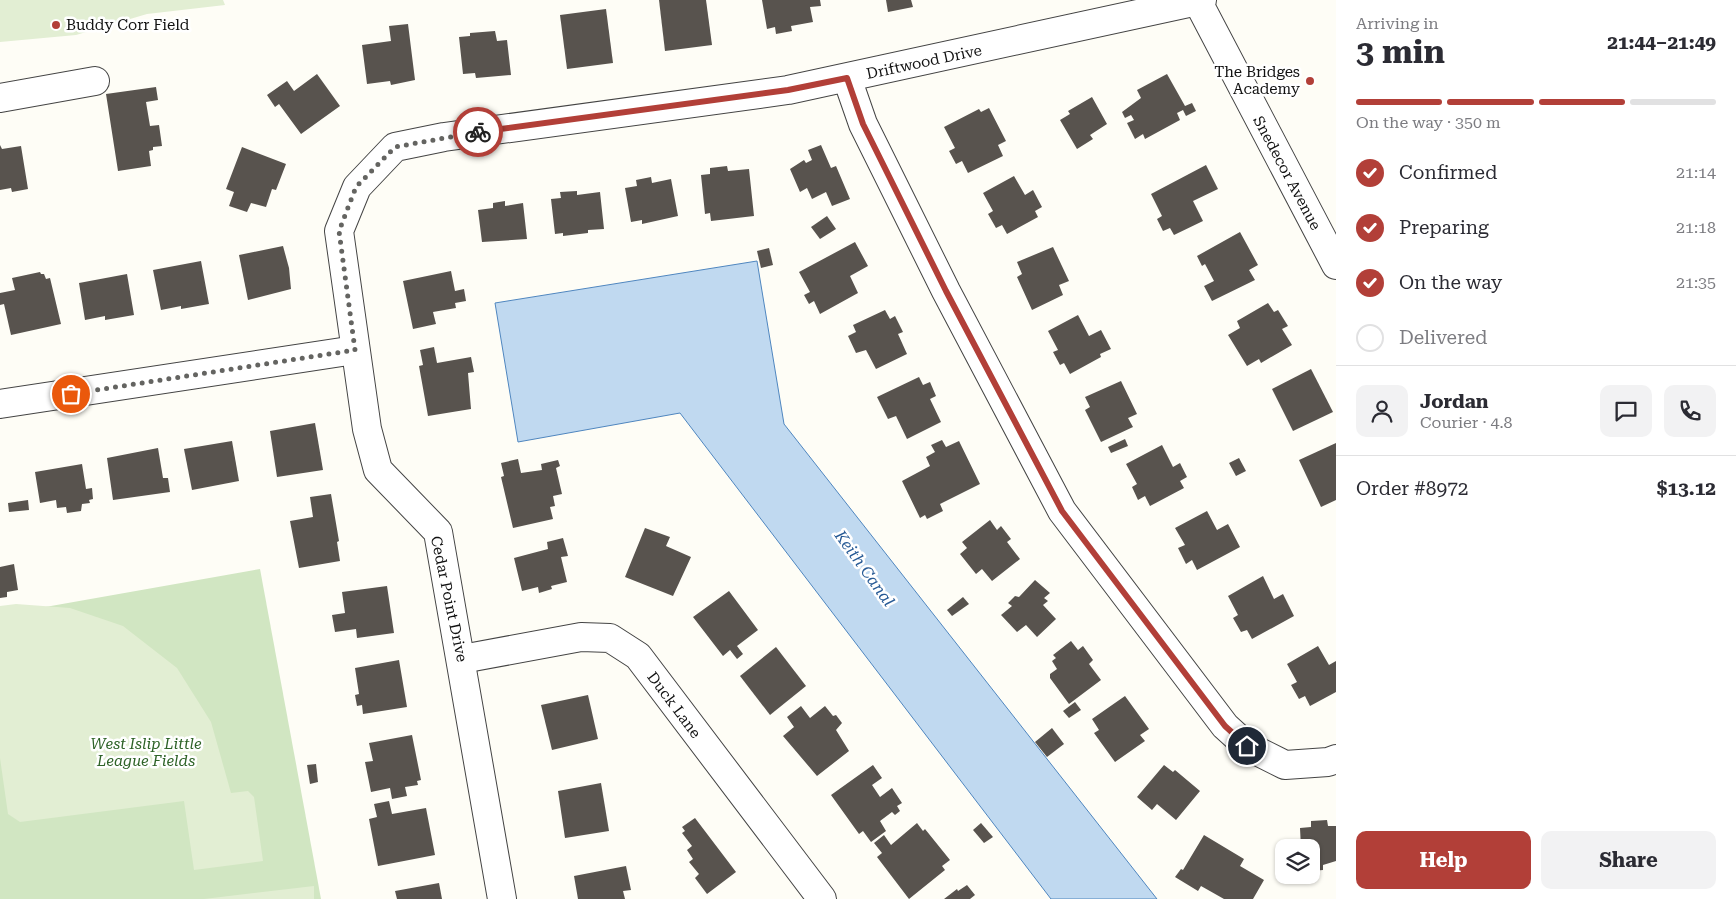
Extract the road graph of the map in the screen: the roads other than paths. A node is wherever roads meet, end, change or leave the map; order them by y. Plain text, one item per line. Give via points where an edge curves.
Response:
1 (1199, 1) edge
2 (847, 78) junction
3 (95, 81) dead end
4 (0, 98) edge
5 (339, 231) joint
6 (1336, 266) edge
7 (355, 350) junction
8 (0, 404) edge
9 (462, 659) junction
10 (1336, 759) edge
11 (502, 899) edge
12 (822, 899) edge

1 - 2 street, Driftwood Drive
1 - 6 street, Snedecor Avenue
2 - 5 street, Driftwood Drive via 788,90 444,136 395,147 356,187
2 - 10 street via 863,124 946,291 1062,511 1225,726 1247,746 1285,765
3 - 4 street
5 - 7 street, Cedar Point Drive
7 - 8 street
7 - 9 street, Cedar Point Drive via 367,429 378,470 438,532
9 - 11 street, Cedar Point Drive
9 - 12 street, Duck Lane via 581,636 610,638 638,656

